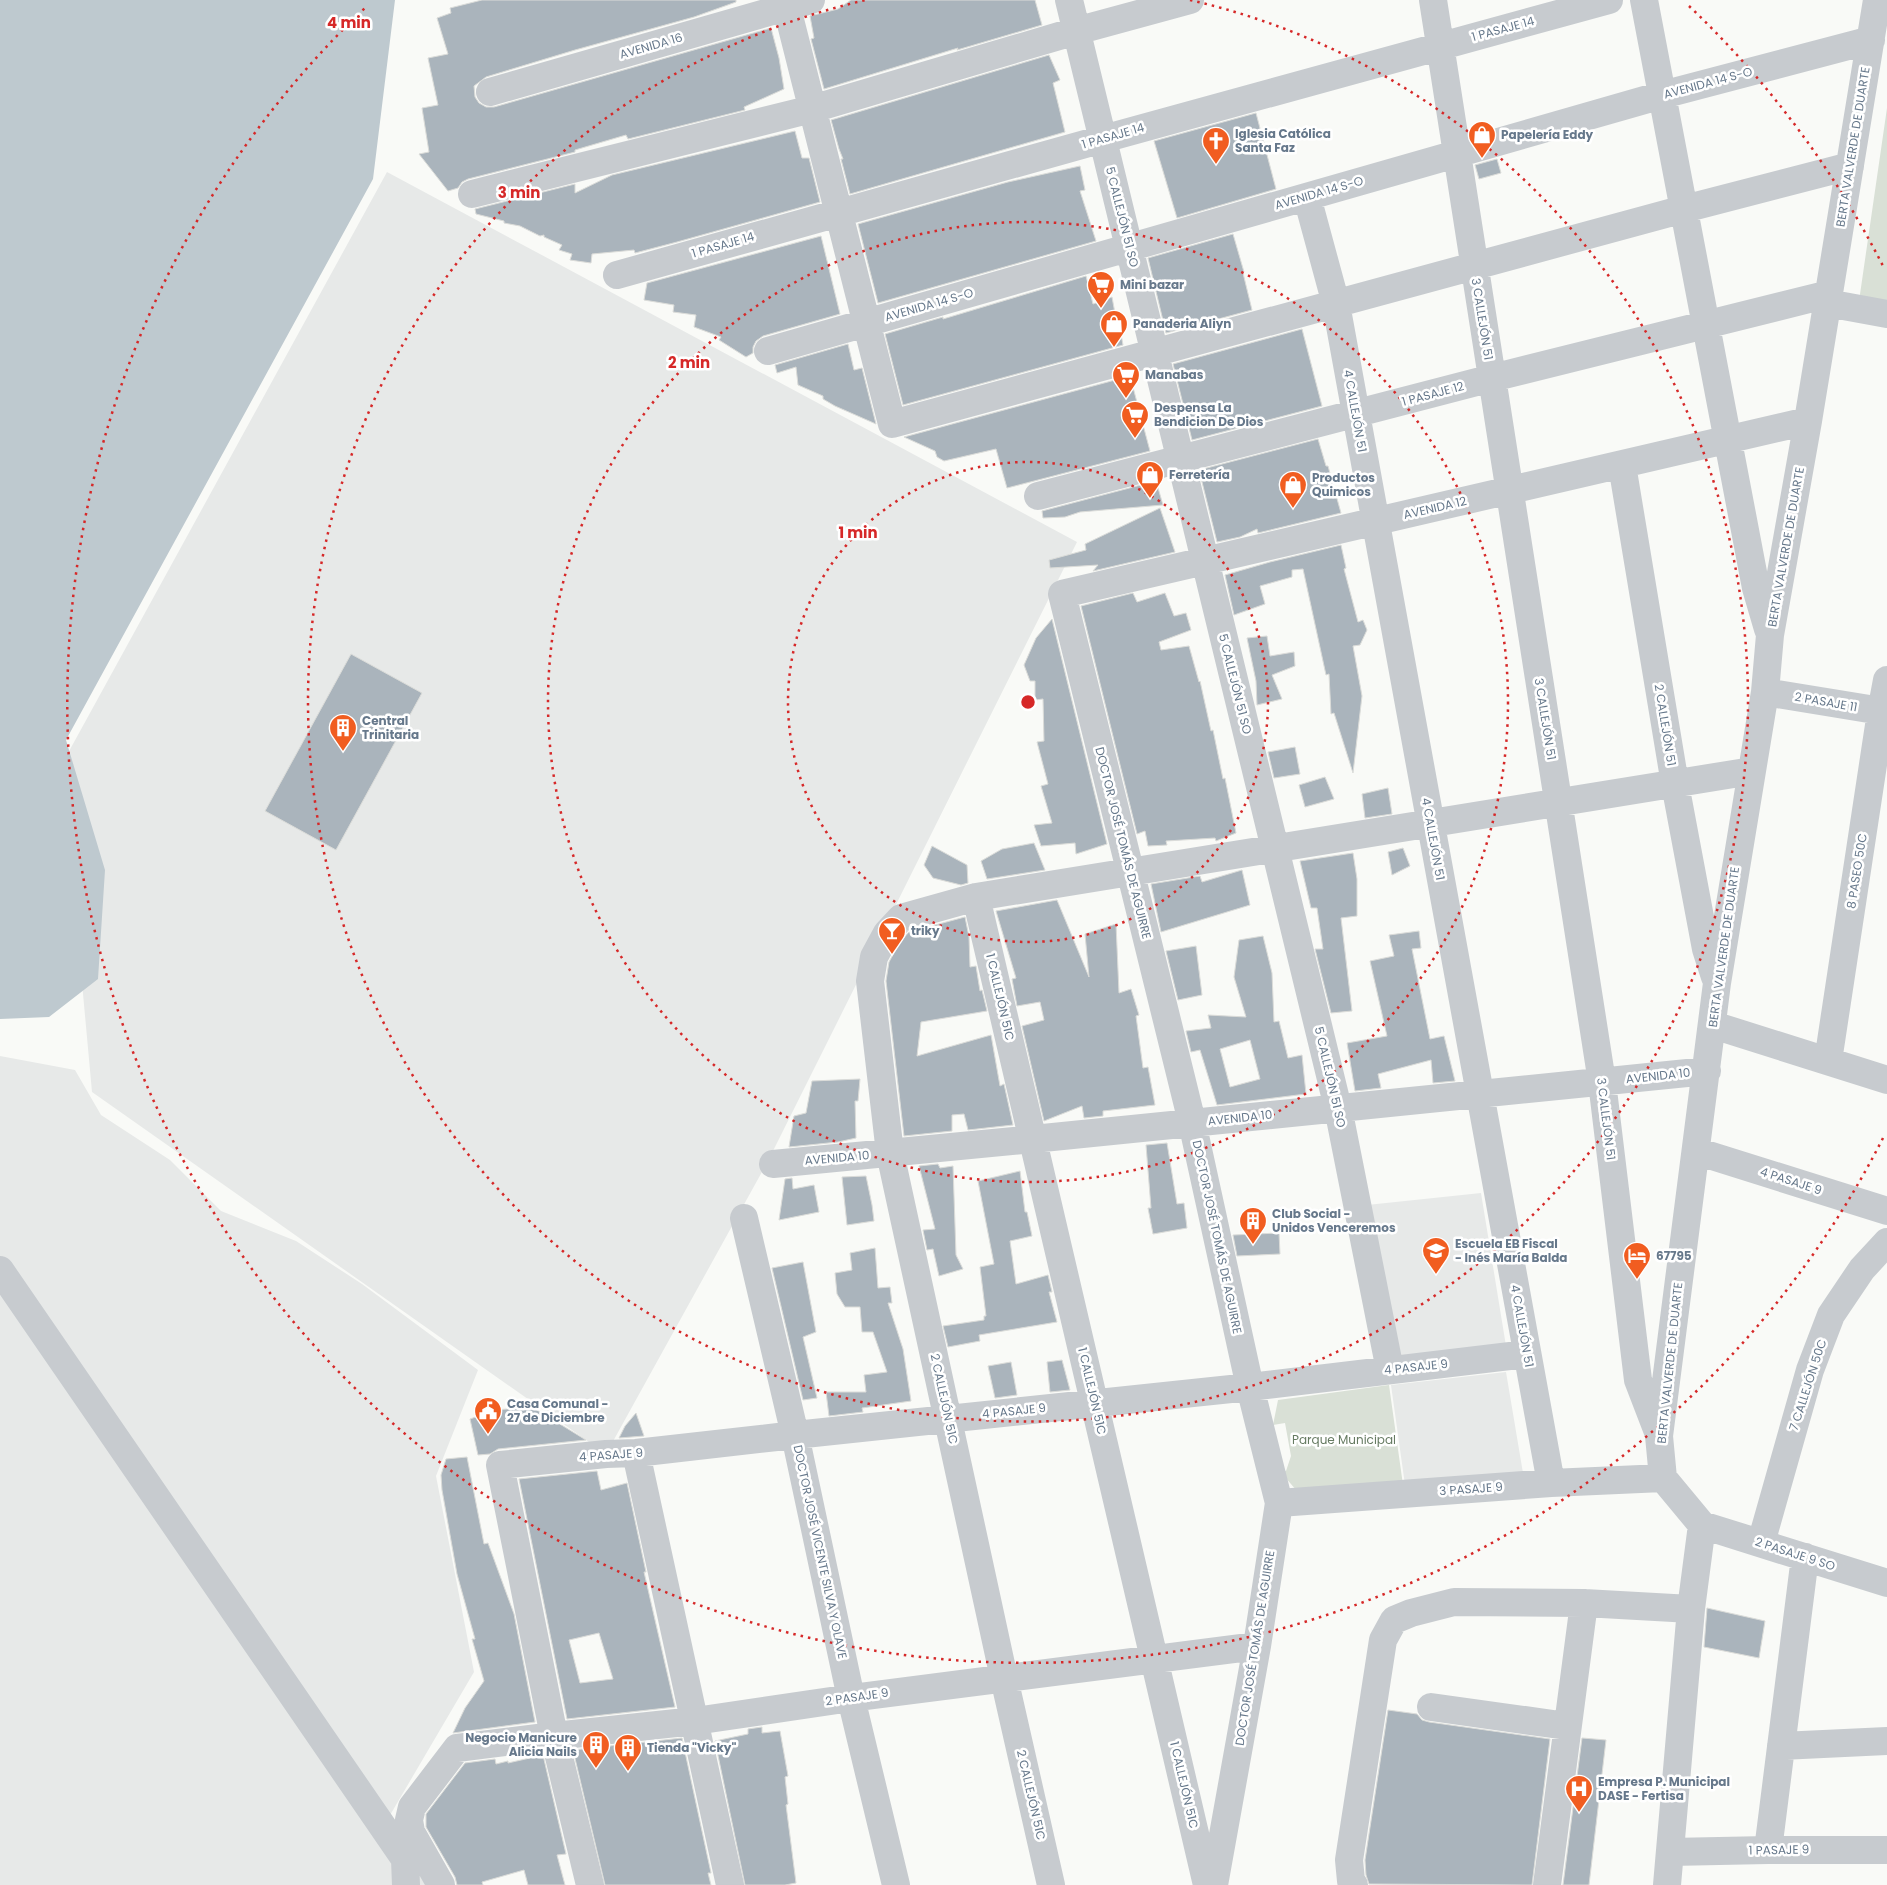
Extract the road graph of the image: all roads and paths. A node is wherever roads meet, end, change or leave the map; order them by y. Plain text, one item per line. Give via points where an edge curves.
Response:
1 (1069, 0) edge
2 (1190, 0) edge
3 (1433, 0) edge
4 (1609, 0) edge
5 (1644, 0) edge
6 (1877, 0) edge
7 (794, 3) edge
8 (1076, 31) junction
9 (1870, 40) junction
10 (1440, 46) junction
11 (490, 92) dead end
12 (1662, 94) junction
13 (812, 109) junction
14 (1103, 139) junction
15 (1457, 154) junction
16 (1850, 166) junction
17 (472, 194) dead end
18 (1307, 197) junction
19 (1684, 209) junction
20 (838, 213) junction
21 (1129, 248) junction
22 (1474, 266) junction
23 (617, 275) dead end
24 (1828, 298) junction
25 (1336, 304) junction
26 (1887, 314) edge
27 (866, 323) junction
28 (1706, 324) junction
29 (768, 352) dead end
30 (1155, 353) junction
31 (1492, 378) junction
32 (1356, 414) junction
33 (1808, 421) junction
34 (1728, 440) junction
35 (1181, 460) junction
36 (1622, 465) junction
37 (1509, 491) junction
38 (1038, 496) dead end
39 (1375, 522) junction
40 (1205, 561) junction
41 (1062, 594) joint
42 (1770, 635) junction
43 (1887, 680) edge
44 (1765, 692) junction
45 (1884, 712) edge
46 (1752, 771) junction
47 (1675, 784) junction
48 (1558, 802) junction
49 (1430, 823) junction
50 (1274, 848) junction
51 (1130, 872) junction
52 (976, 897) junction
53 (1717, 983) junction
54 (1713, 1025) junction
55 (1828, 1061) junction
56 (1706, 1071) junction
57 (1887, 1080) edge
58 (1602, 1082) junction
59 (1480, 1093) junction
60 (1338, 1108) junction
61 (1192, 1122) junction
62 (1033, 1139) junction
63 (1696, 1151) junction
64 (890, 1153) junction
65 (773, 1164) dead end
66 (1887, 1212) edge
67 (744, 1218) dead end
68 (1887, 1242) edge
69 (0, 1270) edge
70 (1527, 1354) junction
71 (1390, 1370) junction
72 (1250, 1387) junction
73 (1095, 1403) junction
74 (948, 1418) junction
75 (795, 1435) junction
76 (1659, 1436) junction
77 (636, 1454) junction
78 (1663, 1478) junction
79 (1551, 1483) junction
80 (1279, 1503) junction
81 (1702, 1525) junction
82 (1761, 1543) junction
83 (1805, 1557) junction
84 (1887, 1583) edge
85 (1584, 1603) junction
86 (1691, 1609) junction
87 (1257, 1646) junction
88 (1155, 1659) junction
89 (1004, 1678) junction
90 (851, 1698) junction
91 (1431, 1707) dead end
92 (695, 1722) junction
93 (1567, 1726) junction
94 (554, 1736) junction
95 (1887, 1741) edge
96 (1781, 1746) junction
97 (1768, 1850) junction
98 (1887, 1850) edge
99 (1670, 1852) junction
100 (406, 1885) edge
101 (441, 1885) edge
102 (590, 1885) edge
103 (730, 1885) edge
104 (896, 1885) edge
105 (1051, 1885) edge
106 (1207, 1885) edge
107 (1214, 1885) edge
108 (1354, 1885) edge
109 (1547, 1885) edge
110 (1667, 1885) edge

1 - 8 street, 5 CALLEJÓN 51 SO
2 - 8 street
3 - 10 street, 3 CALLEJÓN 51
4 - 10 street, 1 PASAJE 14
5 - 12 street
6 - 9 street, BERTA VALVERDE DE DUARTE
7 - 11 street, AVENIDA 16
7 - 13 street
8 - 13 street
8 - 14 street, 5 CALLEJÓN 51 SO
9 - 12 street, AVENIDA 14 S-O
9 - 16 street, BERTA VALVERDE DE DUARTE
10 - 14 street, 1 PASAJE 14
10 - 15 street, 3 CALLEJÓN 51
12 - 15 street, AVENIDA 14 S-O
12 - 19 street
13 - 17 street
13 - 20 street
14 - 20 street, 1 PASAJE 14
14 - 21 street, 5 CALLEJÓN 51 SO
15 - 18 street, AVENIDA 14 S-O
15 - 22 street, 3 CALLEJÓN 51
16 - 19 street
16 - 24 street, BERTA VALVERDE DE DUARTE
18 - 21 street, AVENIDA 14 S-O
18 - 25 street, 4 CALLEJÓN 51
19 - 22 street
19 - 28 street
20 - 23 street, 1 PASAJE 14
20 - 27 street
21 - 27 street, AVENIDA 14 S-O
21 - 30 street, 5 CALLEJÓN 51 SO
22 - 25 street
22 - 31 street, 3 CALLEJÓN 51
24 - 26 street
24 - 28 street, 1 PASAJE 12
24 - 33 street, BERTA VALVERDE DE DUARTE
25 - 30 street
25 - 32 street, 4 CALLEJÓN 51
27 - 29 street, AVENIDA 14 S-O
27 - 30 street via 892,424
28 - 31 street, 1 PASAJE 12
28 - 34 street
30 - 35 street, 5 CALLEJÓN 51 SO
31 - 32 street, 1 PASAJE 12
31 - 37 street, 3 CALLEJÓN 51
32 - 35 street, 1 PASAJE 12
32 - 39 street, 4 CALLEJÓN 51
33 - 34 street, AVENIDA 12
33 - 42 street, BERTA VALVERDE DE DUARTE
34 - 36 street, AVENIDA 12
34 - 42 street via 1756,588
35 - 38 street, 1 PASAJE 12
35 - 40 street, 5 CALLEJÓN 51 SO
36 - 37 street, AVENIDA 12
36 - 47 street, 2 CALLEJÓN 51
37 - 39 street, AVENIDA 12
37 - 48 street, 3 CALLEJÓN 51
39 - 40 street, AVENIDA 12
39 - 49 street, 4 CALLEJÓN 51
40 - 41 street, AVENIDA 12
40 - 50 street, 5 CALLEJÓN 51 SO
41 - 51 street, DOCTOR JOSÉ TOMÁS DE AGUIRRE
42 - 44 street, BERTA VALVERDE DE DUARTE
43 - 45 street, 8 PASEO 50C
44 - 45 street, 2 PASAJE 11
44 - 46 street, BERTA VALVERDE DE DUARTE
45 - 55 street, 8 PASEO 50C
46 - 47 street
46 - 53 street, BERTA VALVERDE DE DUARTE
47 - 48 street
47 - 53 street, 2 CALLEJÓN 51 via 1706,949
48 - 49 street
48 - 58 street, 3 CALLEJÓN 51
49 - 50 street
49 - 59 street, 4 CALLEJÓN 51
50 - 51 street
50 - 60 street, 5 CALLEJÓN 51 SO
51 - 52 street
51 - 61 street, DOCTOR JOSÉ TOMÁS DE AGUIRRE
52 - 62 street, 1 CALLEJÓN 51C
52 - 64 street, 2 CALLEJÓN 51C via 902,918 887,933 874,957 870,981
53 - 54 street, BERTA VALVERDE DE DUARTE
54 - 55 street
54 - 56 street, BERTA VALVERDE DE DUARTE
55 - 57 street
56 - 58 street, AVENIDA 10
56 - 63 street, BERTA VALVERDE DE DUARTE
58 - 59 street, AVENIDA 10
58 - 76 street, 3 CALLEJÓN 51 via 1638,1380
59 - 60 street, AVENIDA 10
59 - 70 street, 4 CALLEJÓN 51
60 - 61 street, AVENIDA 10
60 - 71 street, 5 CALLEJÓN 51 SO
61 - 62 street, AVENIDA 10
61 - 72 street, DOCTOR JOSÉ TOMÁS DE AGUIRRE
62 - 64 street, AVENIDA 10
62 - 73 street, 1 CALLEJÓN 51C
63 - 66 street, 4 PASAJE 9
63 - 76 street, BERTA VALVERDE DE DUARTE
64 - 65 street, AVENIDA 10
64 - 74 street, 2 CALLEJÓN 51C
67 - 75 street, DOCTOR JOSÉ VICENTE SILVA Y OLAVE
68 - 82 street, 7 CALLEJÓN 50C via 1862,1269 1831,1315 1810,1370
69 - 100 street via 405,1859
70 - 71 street, 4 PASAJE 9
70 - 79 street, 4 CALLEJÓN 51
71 - 72 street, 4 PASAJE 9
72 - 73 street, 4 PASAJE 9
72 - 80 street, DOCTOR JOSÉ TOMÁS DE AGUIRRE
73 - 74 street, 4 PASAJE 9
73 - 88 street, 1 CALLEJÓN 51C
74 - 75 street, 4 PASAJE 9
74 - 89 street, 2 CALLEJÓN 51C
75 - 77 street, 4 PASAJE 9
75 - 90 street, DOCTOR JOSÉ VICENTE SILVA Y OLAVE
76 - 78 street, BERTA VALVERDE DE DUARTE
77 - 92 street
77 - 94 street, 4 PASAJE 9 via 500,1465
78 - 79 street, 3 PASAJE 9
78 - 81 street
79 - 80 street, 3 PASAJE 9
80 - 87 street, DOCTOR JOSÉ TOMÁS DE AGUIRRE
81 - 82 street, 2 PASAJE 9 SO
81 - 86 street
82 - 83 street, 2 PASAJE 9 SO
83 - 84 street, 2 PASAJE 9 SO
83 - 96 street
85 - 86 street
85 - 93 street
85 - 108 street via 1454,1602 1394,1620 1383,1640 1349,1860
86 - 99 street
87 - 88 street, 2 PASAJE 9
87 - 107 street, DOCTOR JOSÉ TOMÁS DE AGUIRRE
88 - 89 street, 2 PASAJE 9
88 - 106 street, 1 CALLEJÓN 51C
89 - 90 street, 2 PASAJE 9
89 - 105 street, 2 CALLEJÓN 51C
90 - 92 street, 2 PASAJE 9
90 - 104 street, DOCTOR JOSÉ VICENTE SILVA Y OLAVE
91 - 93 street
92 - 94 street, 2 PASAJE 9
92 - 103 street
93 - 109 street
94 - 101 street, 2 PASAJE 9 via 457,1748 412,1807 411,1832
94 - 102 street
95 - 96 street
96 - 97 street
97 - 98 street, 1 PASAJE 9
97 - 99 street, 1 PASAJE 9
99 - 110 street

